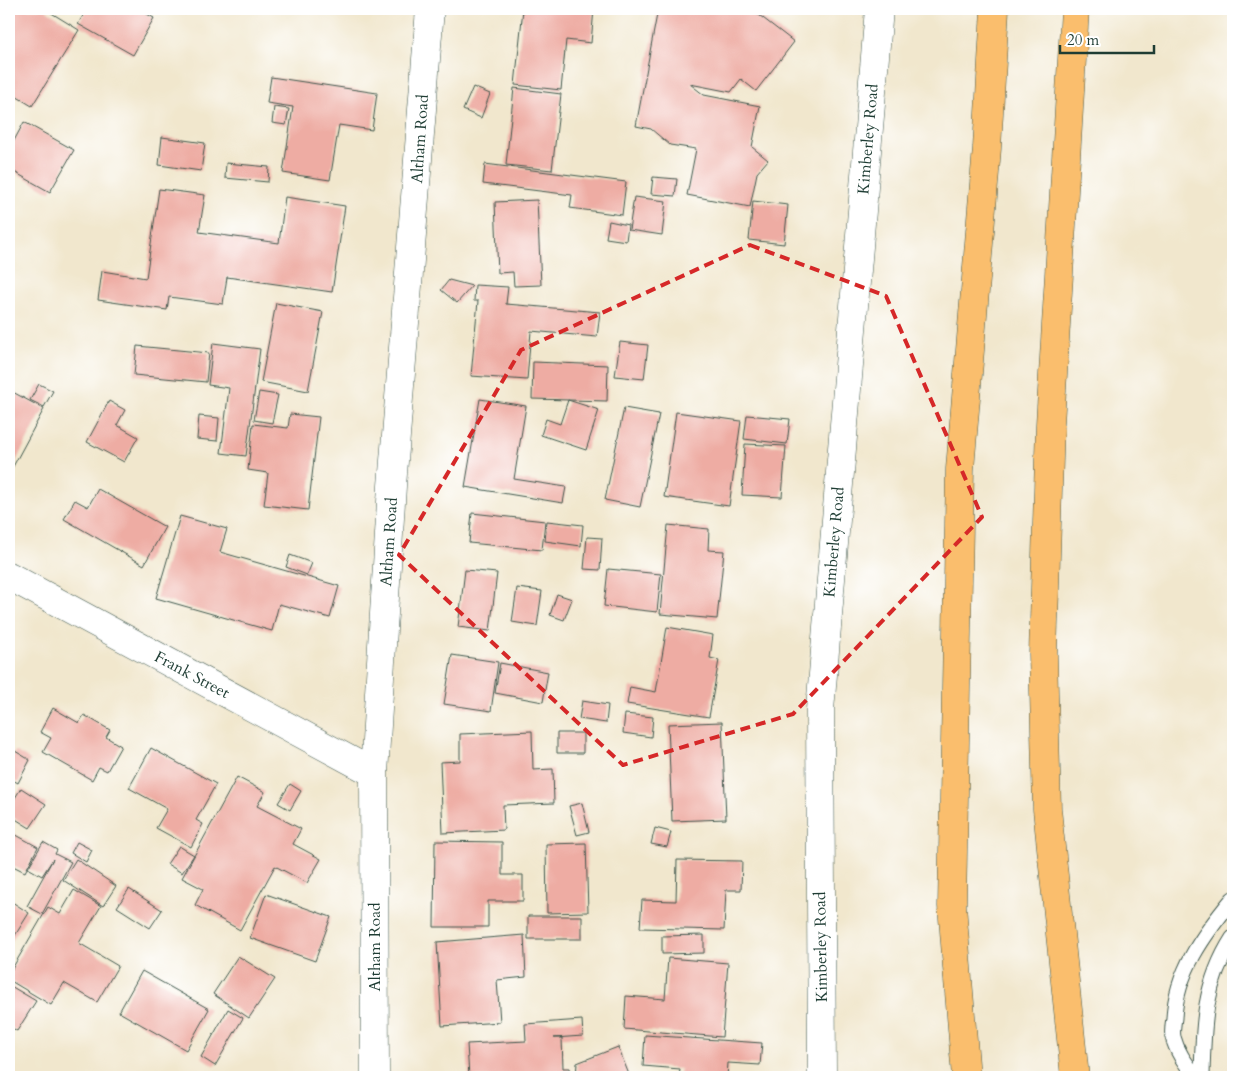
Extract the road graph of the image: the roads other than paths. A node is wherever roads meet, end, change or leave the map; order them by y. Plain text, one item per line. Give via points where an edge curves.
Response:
1 (430, 9) edge
2 (879, 9) edge
3 (995, 9) edge
4 (1075, 9) edge
5 (9, 576) edge
6 (374, 774) junction
7 (1233, 900) edge
8 (1233, 938) edge
9 (375, 1077) edge
10 (822, 1077) edge
11 (966, 1077) edge
12 (1075, 1077) edge
13 (1196, 1077) edge
14 (1202, 1077) edge

1 - 6 street, Altham Road via 392,486
2 - 10 street, Kimberley Road via 820,710
3 - 11 highway via 987,148 960,469 952,906
4 - 12 highway via 1050,424 1043,654 1047,808
5 - 6 street, Frank Street
6 - 9 street, Altham Road
7 - 13 lane via 1193,954 1174,1008 1173,1036 1181,1058
8 - 14 lane via 1210,985 1203,1017

